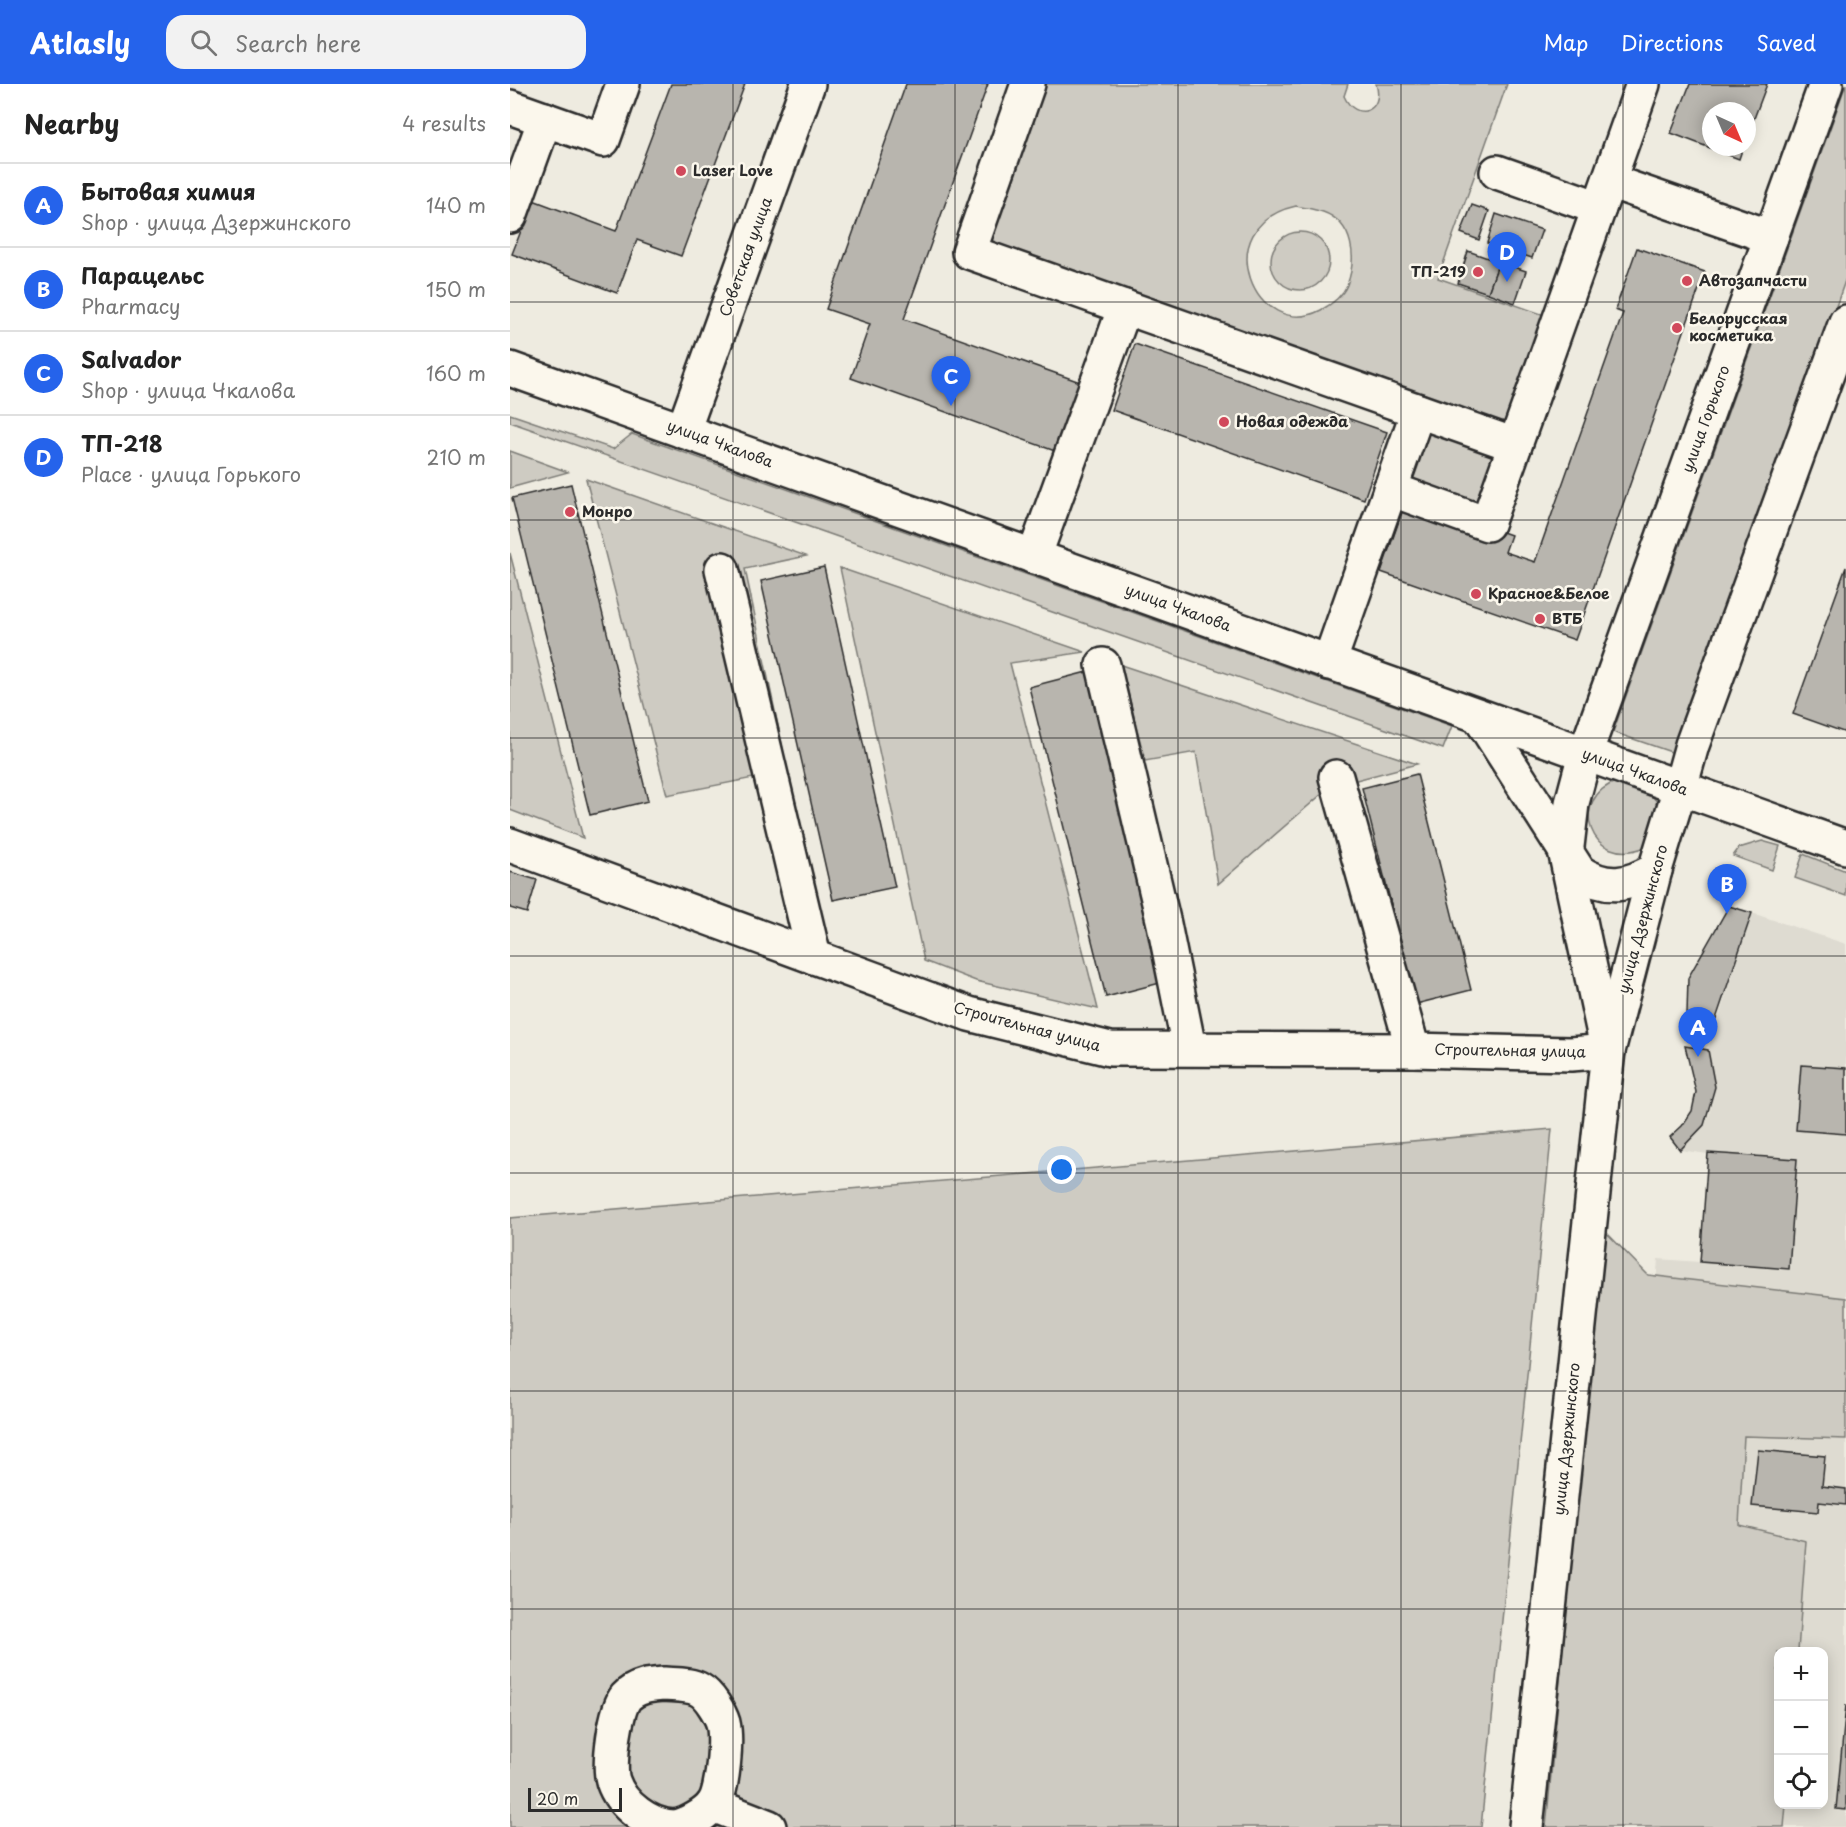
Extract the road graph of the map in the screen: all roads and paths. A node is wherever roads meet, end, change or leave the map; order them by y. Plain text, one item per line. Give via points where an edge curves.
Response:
1 (623, 84) edge
2 (808, 84) edge
3 (1029, 84) edge
4 (1643, 84) edge
5 (1826, 84) edge
6 (510, 107) edge
7 (545, 119) junction
8 (1497, 172) dead end
9 (1604, 195) junction
10 (510, 216) edge
11 (1771, 237) junction
12 (1125, 307) junction
13 (1846, 322) edge
14 (510, 369) edge
15 (1418, 411) junction
16 (683, 431) junction
17 (1515, 445) junction
18 (1390, 489) junction
19 (1034, 557) junction
20 (722, 569) dead end
21 (1329, 663) junction
22 (1103, 665) dead end
23 (1479, 716) junction
24 (1584, 754) junction
25 (1336, 777) dead end
26 (1680, 788) junction
27 (510, 845) edge
28 (1846, 847) edge
29 (1566, 855) junction
30 (1655, 870) junction
31 (814, 957) junction
32 (1189, 1048) junction
33 (1413, 1050) junction
34 (1608, 1051) junction
35 (713, 1804) junction
36 (645, 1823) edge
37 (769, 1827) edge
38 (1526, 1827) edge

1 - 7 main road via 603,140
2 - 16 main road, Советская улица
3 - 12 main road via 969,252
4 - 9 main road
5 - 11 main road, улица Горького
6 - 7 main road
7 - 10 main road
8 - 9 main road
9 - 11 main road
9 - 17 main road
11 - 24 main road, улица Горького
12 - 15 main road
12 - 19 main road
13 - 26 main road via 1692,745
14 - 16 main road, улица Чкалова
15 - 17 main road
15 - 18 main road
16 - 19 main road, улица Чкалова
17 - 18 main road via 1487,524
18 - 21 main road
19 - 21 main road, улица Чкалова
20 - 31 main road
21 - 23 main road, улица Чкалова
22 - 32 main road
23 - 24 main road, улица Чкалова
23 - 29 main road, улица Дзержинского
24 - 26 main road, улица Чкалова
24 - 29 main road, улица Дзержинского via 1572,803
25 - 33 main road
26 - 28 main road, улица Чкалова
26 - 30 main road, улица Дзержинского
27 - 31 main road, Строительная улица
29 - 30 main road via 1589,879 1613,886 1636,881
29 - 34 main road, улица Дзержинского
30 - 34 main road, улица Дзержинского
31 - 32 main road, Строительная улица via 969,1014 1110,1049
32 - 33 main road, Строительная улица
33 - 34 main road, Строительная улица via 1571,1054
34 - 38 main road, улица Дзержинского
35 - 36 main road via 674,1827
35 - 36 main road via 720,1790 723,1721 699,1689 651,1685 626,1698 617,1715 612,1779 621,1797
35 - 37 main road

